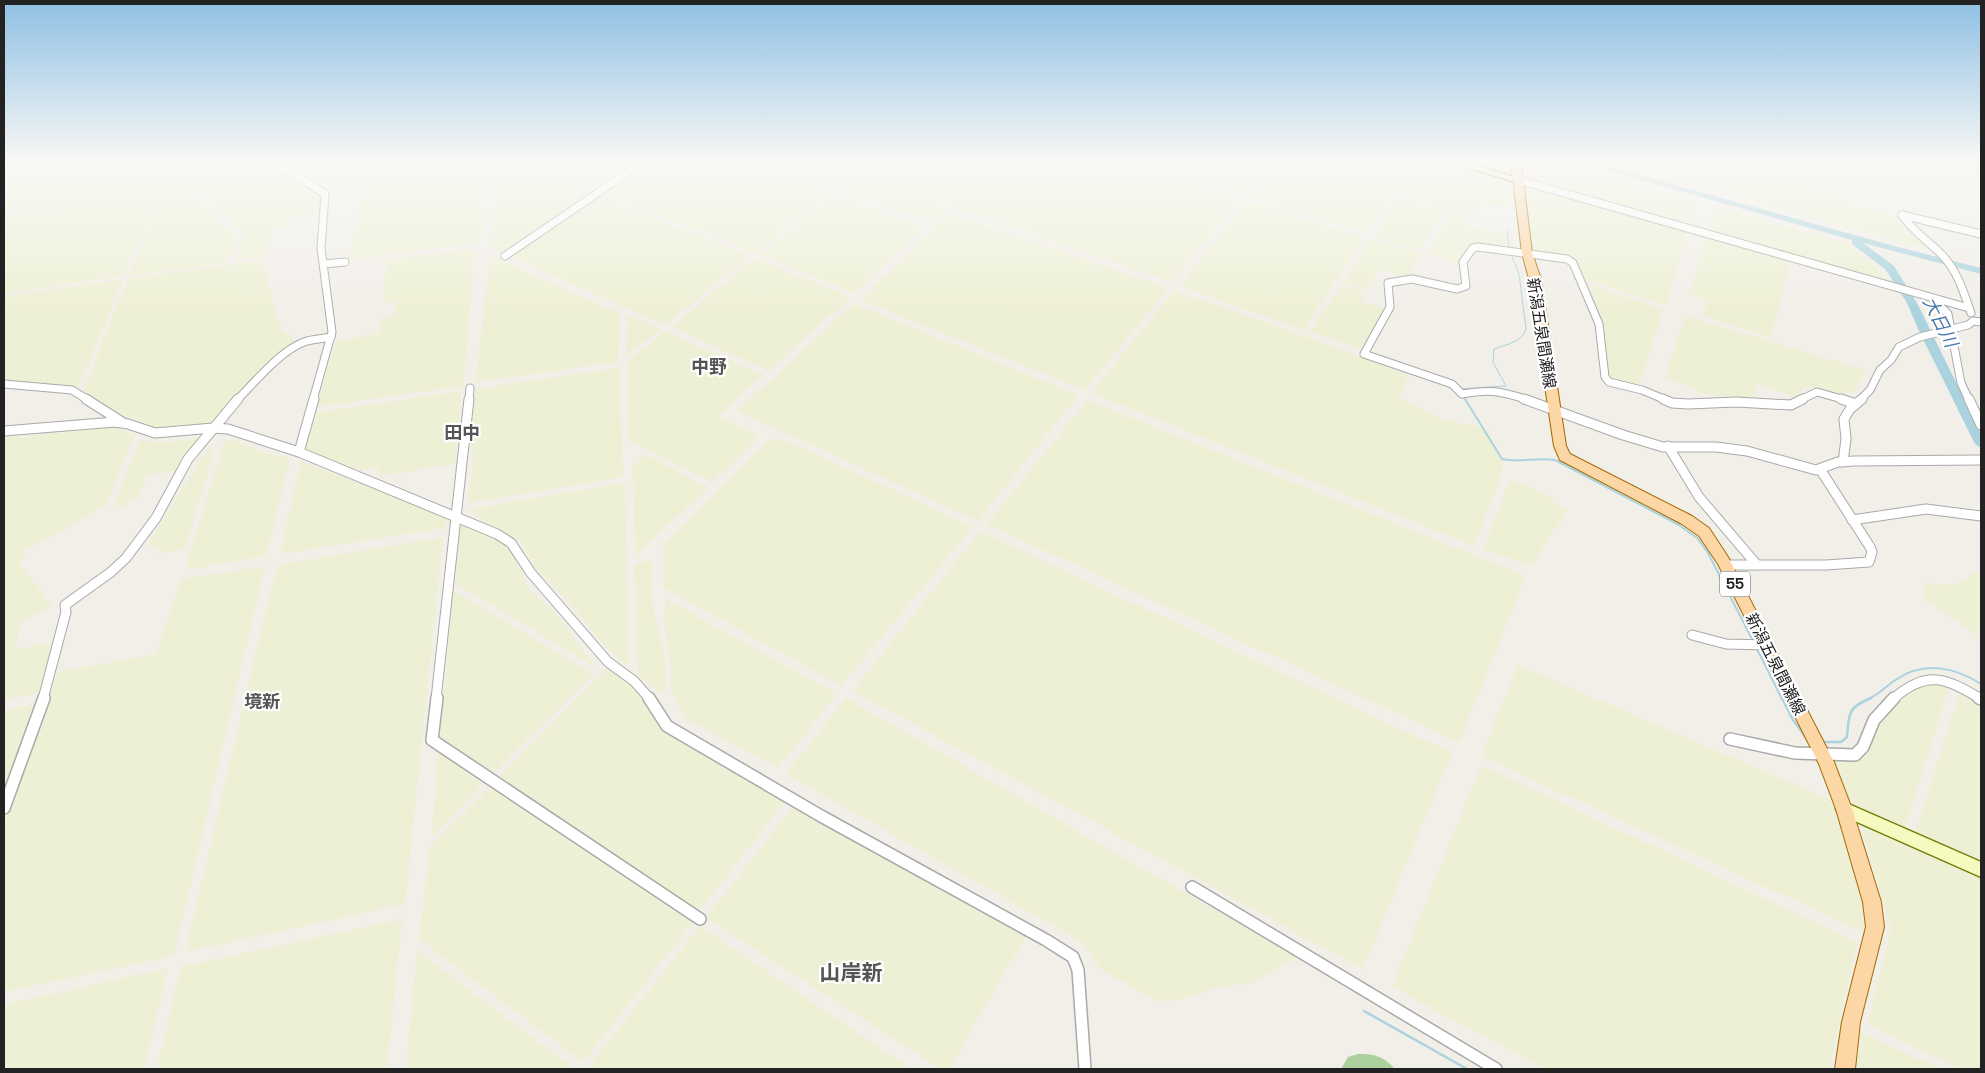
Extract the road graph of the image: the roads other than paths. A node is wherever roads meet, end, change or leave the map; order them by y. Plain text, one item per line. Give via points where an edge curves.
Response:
1 (325, 212) edge
2 (569, 212) edge
3 (1522, 212) edge
4 (1631, 212) edge
5 (1694, 230) joint
6 (1702, 233) joint
7 (1981, 234) edge
8 (1526, 253) junction
9 (505, 256) dead end
10 (1945, 258) joint
11 (345, 262) dead end
12 (324, 264) junction
13 (1894, 288) joint
14 (1910, 292) joint
15 (1932, 298) junction
16 (1969, 308) junction
17 (1973, 321) junction
18 (1981, 322) edge
19 (1952, 330) junction
20 (330, 337) junction
21 (4, 384) edge
22 (470, 388) dead end
23 (1650, 393) joint
24 (1856, 404) junction
25 (1555, 409) junction
26 (1977, 409) edge
27 (124, 423) junction
28 (1981, 425) edge
29 (212, 428) junction
30 (4, 430) edge
31 (1668, 446) junction
32 (299, 452) junction
33 (1981, 460) edge
34 (1843, 462) junction
35 (1820, 469) junction
36 (1981, 516) edge
37 (456, 517) junction
38 (1852, 520) junction
39 (1726, 565) junction
40 (1757, 565) junction
41 (1692, 635) dead end
42 (1767, 645) junction
43 (1981, 699) edge
44 (1730, 740) dead end
45 (1823, 756) junction
46 (4, 808) edge
47 (1844, 809) junction
48 (1981, 870) edge
49 (1192, 887) dead end
50 (700, 919) dead end
51 (1085, 1069) edge
52 (1496, 1069) edge
53 (1846, 1069) edge

1 - 12 street via 321,234
2 - 9 street
3 - 8 main road, 新潟五泉間瀬線 / 55
4 - 5 street
5 - 6 street
6 - 13 street
7 - 10 street via 1902,215
8 - 23 street via 1567,259 1573,263 1599,324 1605,377 1609,382
8 - 25 main road, 新潟五泉間瀬線 / 55 via 1535,279
8 - 25 street via 1474,248 1463,262 1466,286 1462,288 1412,280 1388,284 1390,307 1364,354 1452,384 1462,394 1495,391
10 - 16 street via 1954,269
11 - 12 street
12 - 20 street via 332,315
13 - 14 street
14 - 15 street
15 - 16 street
15 - 19 street via 1948,314
16 - 17 street
17 - 18 street
17 - 19 street
19 - 24 street via 1920,337 1899,347 1880,370 1870,390
19 - 26 street via 1961,383
20 - 29 street via 305,342 290,351 271,366
20 - 32 street
21 - 27 street via 72,390
22 - 37 street
23 - 24 street via 1672,403 1791,405 1817,392
24 - 34 street via 1844,419
25 - 31 street via 1647,443
25 - 39 main road, 新潟五泉間瀬線 / 55 via 1560,446 1565,456 1687,520 1704,532
26 - 28 street
27 - 29 street via 155,433
27 - 30 street
29 - 32 street via 228,429
29 - 46 street via 188,459 156,518 126,558 66,605 47,689
31 - 35 street via 1747,451
31 - 40 street via 1699,496
32 - 37 street
33 - 34 street
34 - 35 street
35 - 38 street
36 - 38 street via 1926,509
37 - 50 street via 432,740
37 - 51 street via 511,543 531,573 596,650 634,681 654,703 667,726 1073,957 1078,970
38 - 40 street via 1872,552 1869,562
39 - 40 street
39 - 42 main road, 新潟五泉間瀬線 / 55
41 - 42 street via 1726,644
42 - 45 main road, 新潟五泉間瀬線 / 55
43 - 45 street via 1938,678 1919,681 1908,686 1880,711 1859,752
44 - 45 street via 1784,752
45 - 47 main road, 新潟五泉間瀬線 / 55
47 - 48 street
47 - 53 main road, 新潟五泉間瀬線 / 55 via 1872,902 1875,927 1851,1022
49 - 52 street

